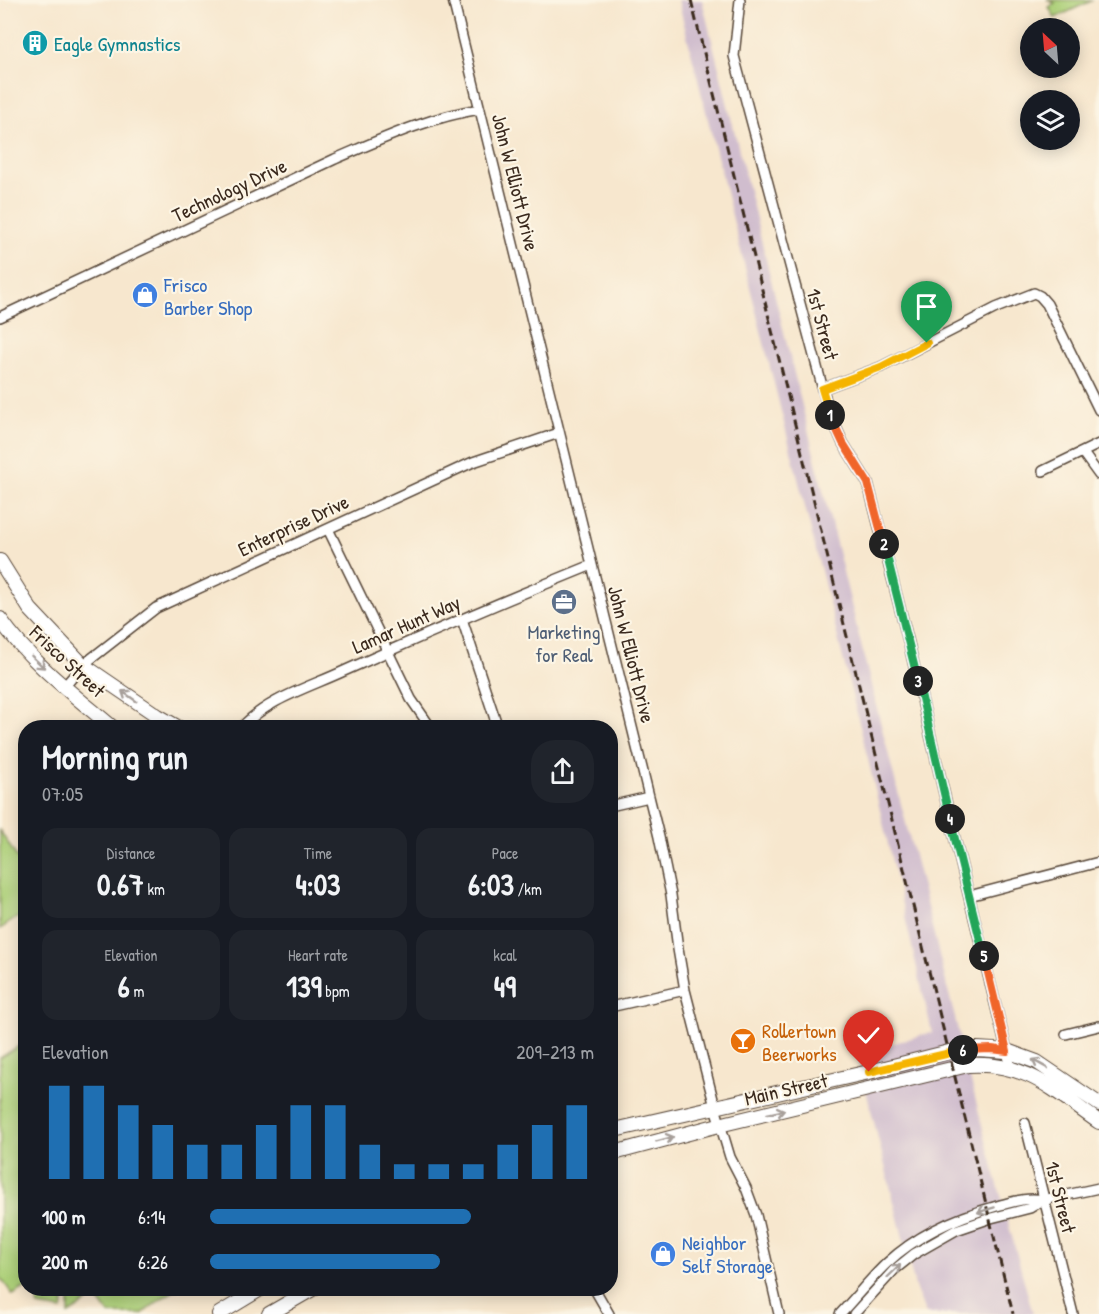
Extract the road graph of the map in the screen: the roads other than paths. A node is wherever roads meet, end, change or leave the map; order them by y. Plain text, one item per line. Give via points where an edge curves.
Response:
1 (453, 0) edge
2 (740, 0) edge
3 (480, 109) junction
4 (0, 317) edge
5 (822, 389) junction
6 (1099, 410) edge
7 (559, 433) junction
8 (1099, 444) edge
9 (1083, 453) junction
10 (1043, 471) dead end
11 (1099, 475) edge
12 (328, 529) junction
13 (0, 561) edge
14 (592, 566) junction
15 (0, 619) edge
16 (462, 619) junction
17 (387, 652) junction
18 (83, 664) junction
19 (64, 687) junction
20 (103, 720) edge
21 (165, 720) edge
22 (248, 720) edge
23 (425, 720) edge
24 (495, 720) edge
25 (649, 797) junction
26 (618, 804) edge
27 (1099, 862) edge
28 (969, 896) junction
29 (685, 990) junction
30 (618, 1005) edge
31 (1099, 1026) edge
32 (1066, 1034) dead end
33 (1007, 1051) junction
34 (1011, 1068) junction
35 (1099, 1104) edge
36 (715, 1107) junction
37 (1099, 1122) edge
38 (1025, 1123) dead end
39 (720, 1125) junction
40 (618, 1129) edge
41 (618, 1152) edge
42 (1099, 1188) edge
43 (1042, 1200) junction
44 (249, 1296) edge
45 (300, 1296) edge
46 (597, 1296) edge
47 (219, 1314) edge
48 (269, 1314) edge
49 (609, 1314) edge
50 (779, 1314) edge
51 (840, 1314) edge
52 (854, 1314) edge
53 (1072, 1314) edge

1 - 3 street, John W Elliott Drive
2 - 5 street, 1st Street via 734,56
3 - 4 street, Technology Drive via 451,114 335,159
3 - 7 street, John W Elliott Drive
5 - 6 street via 881,367 996,308 1034,293 1047,304
5 - 28 street, 1st Street via 843,443 868,483
7 - 12 street, Enterprise Drive via 473,462
7 - 14 street, John W Elliott Drive
8 - 9 street
9 - 10 street
9 - 11 street
12 - 17 street
12 - 18 street, Enterprise Drive via 156,608
13 - 18 main road, Frisco Street via 30,609
14 - 16 street, Lamar Hunt Way
14 - 25 street, John W Elliott Drive
15 -> 19 main road, Frisco Street via 16,641
16 - 17 street, Lamar Hunt Way
16 - 24 street
17 - 22 street, Lamar Hunt Way via 277,702
17 - 23 street
18 - 19 street, Enterprise Drive
21 -> 18 main road, Frisco Street
19 - 20 main road, Frisco Street
25 - 26 street
25 - 29 street, John W Elliott Drive via 671,895
27 - 28 street
28 - 33 street, 1st Street
29 - 30 street
29 - 36 street, John W Elliott Drive
31 - 32 street
33 - 34 street, 1st Street
35 -> 33 main road, Main Street via 1037,1062
33 - 36 main road, Main Street via 949,1052
34 - 37 main road, Main Street via 1059,1092
39 -> 34 main road, Main Street via 968,1065
36 - 39 street, John W Elliott Drive
36 - 40 main road, Main Street
38 - 43 street, 1st Street
41 -> 39 main road, Main Street
39 - 50 street, John W Elliott Drive via 756,1215
42 - 43 street
43 -> 51 street via 1030,1198 988,1209 927,1233 886,1263
52 -> 43 street via 894,1270 932,1242 956,1230 1030,1208
43 - 53 street, 1st Street
44 - 47 main road
45 - 48 main road
46 - 49 street

